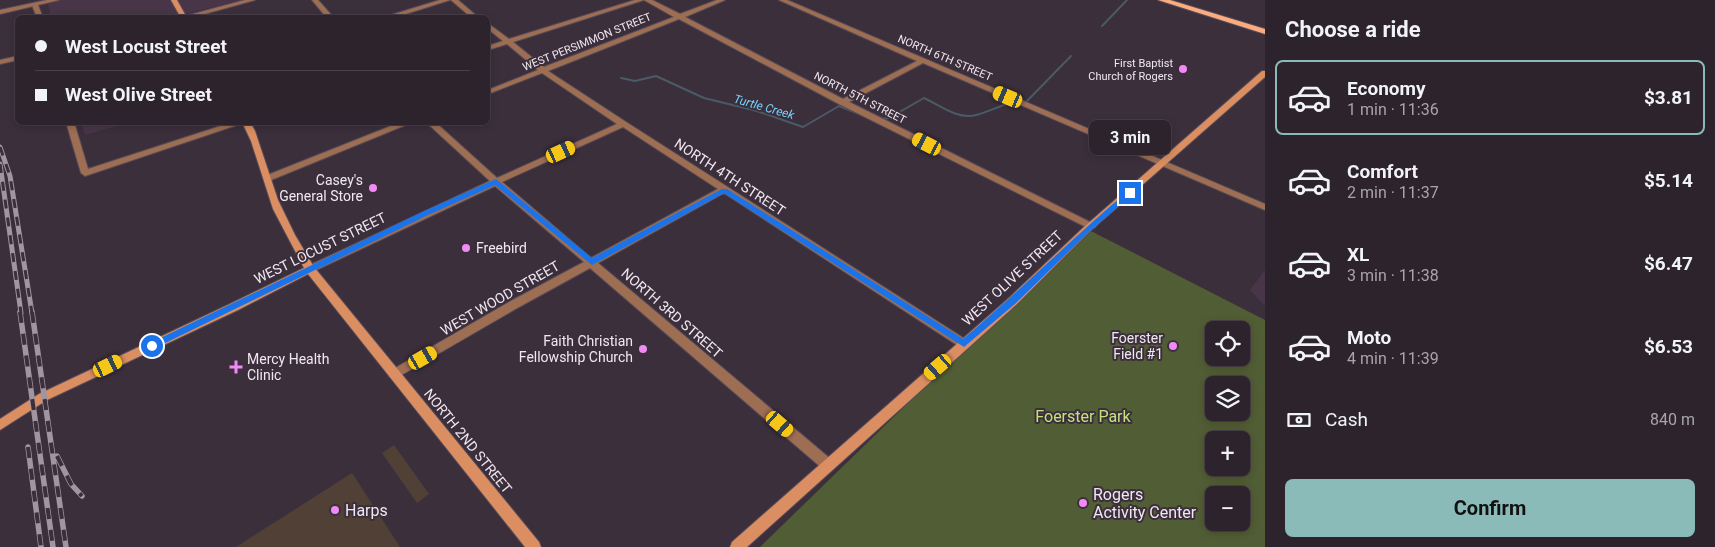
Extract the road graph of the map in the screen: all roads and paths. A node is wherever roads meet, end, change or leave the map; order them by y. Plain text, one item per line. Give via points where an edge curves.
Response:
1 (56, 0) edge
2 (174, 0) edge
3 (252, 0) edge
4 (315, 0) edge
5 (447, 0) edge
6 (454, 0) edge
7 (641, 0) edge
8 (647, 0) edge
9 (722, 0) edge
10 (782, 0) edge
11 (1162, 0) edge
12 (33, 2) edge
13 (0, 12) edge
14 (39, 15) edge
15 (182, 15) edge
16 (191, 15) edge
17 (328, 15) edge
18 (394, 15) edge
19 (472, 15) edge
20 (679, 17) junction
21 (490, 28) edge
22 (1265, 32) edge
23 (507, 42) junction
24 (490, 47) edge
25 (15, 59) edge
26 (922, 61) junction
27 (0, 62) edge
28 (544, 71) junction
29 (1265, 73) edge
30 (490, 91) edge
31 (842, 102) junction
32 (623, 124) junction
33 (71, 125) edge
34 (233, 125) edge
35 (248, 125) edge
36 (401, 125) edge
37 (433, 125) edge
38 (1164, 164) junction
39 (268, 178) junction
40 (496, 182) junction
41 (724, 190) junction
42 (1265, 207) edge
43 (1091, 226) junction
44 (592, 262) junction
45 (310, 269) junction
46 (964, 344) junction
47 (394, 374) junction
48 (0, 425) edge
49 (828, 465) junction
50 (534, 547) edge
51 (737, 547) edge

1 - 12 street
2 - 15 main road
3 - 16 street
4 - 17 street
5 - 18 street
6 - 19 street
7 - 23 street
8 - 20 street, NORTH 5TH STREET
9 - 20 street, WEST PERSIMMON STREET
10 - 26 street, NORTH 6TH STREET
11 - 22 main road
12 - 13 street
12 - 14 street
20 - 28 street, WEST PERSIMMON STREET
20 - 31 street, NORTH 5TH STREET
21 - 23 street, NORTH 4TH STREET
23 - 24 street
23 - 28 street, NORTH 4TH STREET
25 - 27 street
26 - 31 street
26 - 38 street, NORTH 6TH STREET
28 - 30 street, WEST PERSIMMON STREET
28 - 32 street, NORTH 4TH STREET
29 - 38 main road, WEST OLIVE STREET
31 - 43 street, NORTH 5TH STREET
32 - 40 street, WEST LOCUST STREET
32 - 41 street, NORTH 4TH STREET
33 - 34 street via 85,173
35 - 39 main road, NORTH 2ND STREET
36 - 39 street
37 - 40 street, NORTH 3RD STREET
38 - 42 street, NORTH 6TH STREET
38 - 43 main road, WEST OLIVE STREET
39 - 45 main road, NORTH 2ND STREET via 291,238
40 - 44 street, NORTH 3RD STREET
40 - 45 street, WEST LOCUST STREET
41 - 44 street, WEST WOOD STREET
41 - 46 street, NORTH 4TH STREET
43 - 46 main road, WEST OLIVE STREET via 1014,301
44 - 47 street, WEST WOOD STREET
44 - 49 street, NORTH 3RD STREET
45 - 47 main road, NORTH 2ND STREET
45 - 48 main road, WEST LOCUST STREET via 33,402
46 - 49 main road, WEST OLIVE STREET
47 - 50 main road, NORTH 2ND STREET
49 - 51 main road, WEST OLIVE STREET

